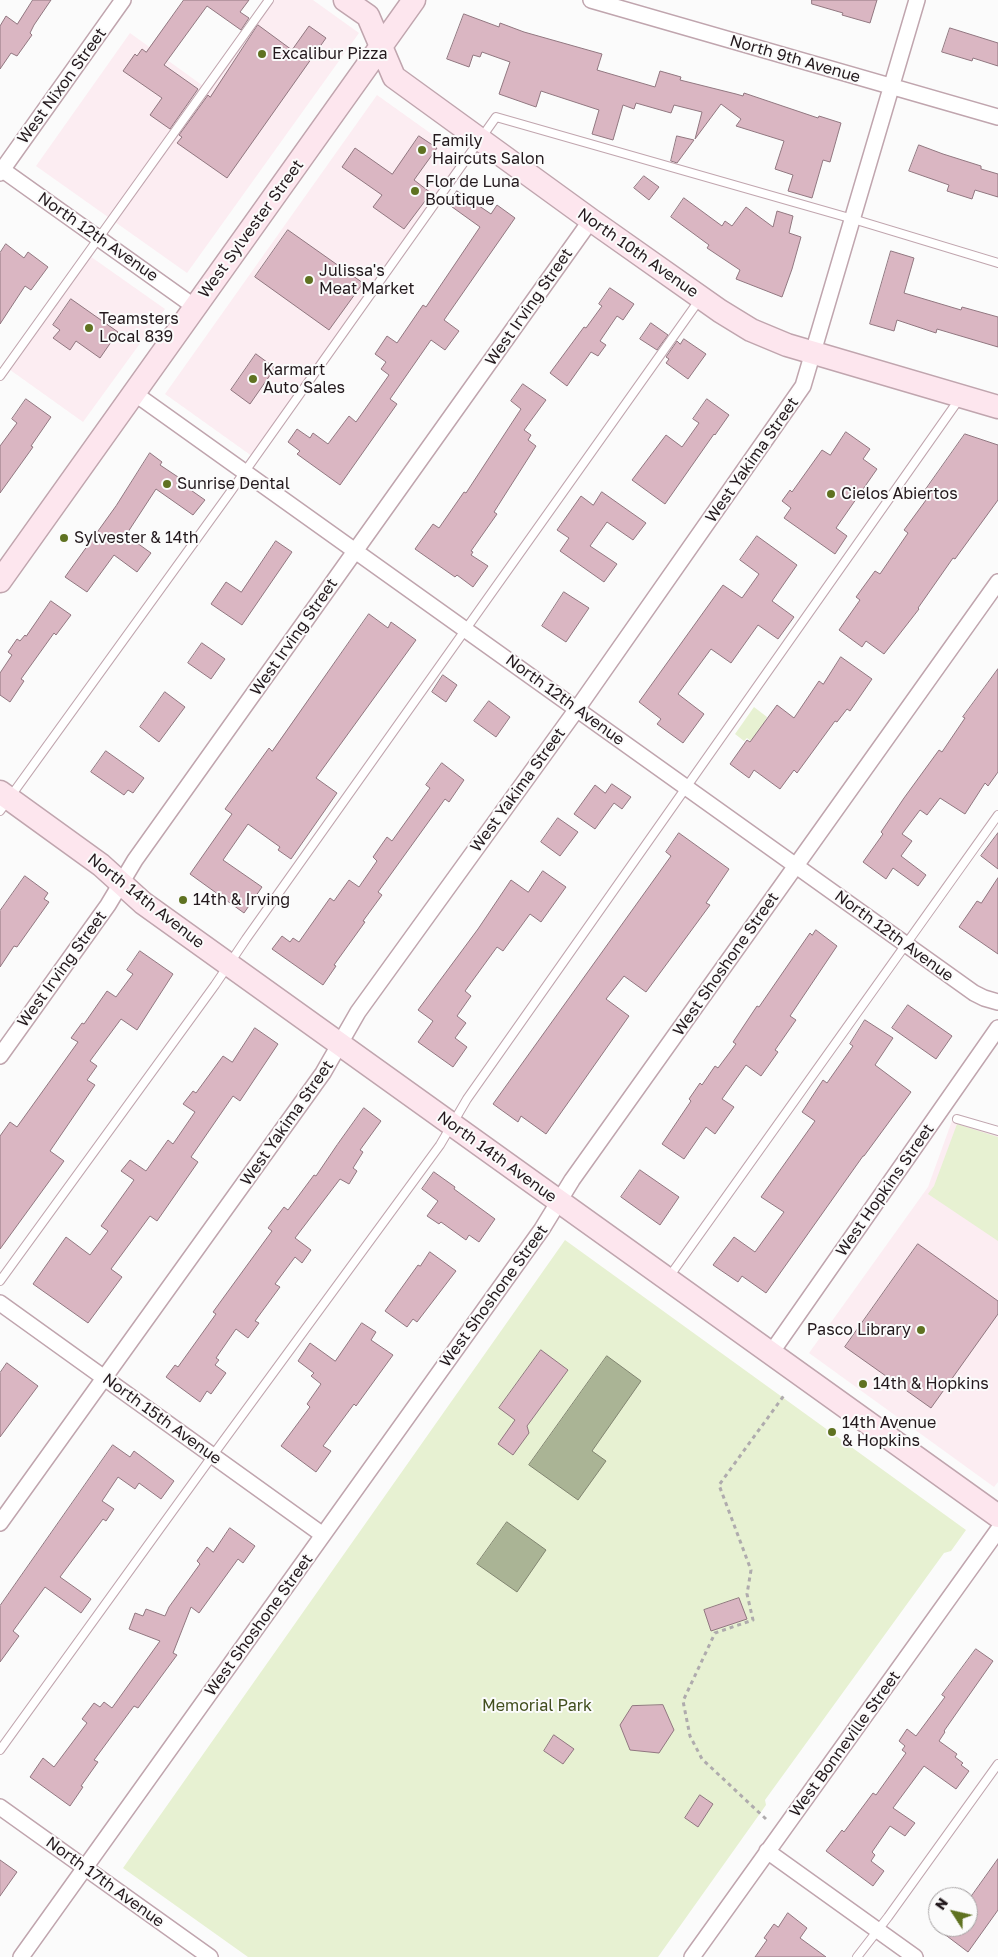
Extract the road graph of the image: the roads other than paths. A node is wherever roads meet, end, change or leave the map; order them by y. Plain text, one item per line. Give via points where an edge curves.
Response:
1 (124, 0) edge
2 (269, 0) edge
3 (345, 0) edge
4 (414, 0) edge
5 (591, 0) edge
6 (917, 0) edge
7 (381, 46) junction
8 (892, 87) junction
9 (998, 117) edge
10 (480, 140) junction
11 (1, 170) edge
12 (853, 219) junction
13 (591, 220) junction
14 (98, 238) junction
15 (998, 263) edge
16 (701, 298) junction
17 (195, 307) junction
18 (814, 353) junction
19 (0, 376) edge
20 (134, 393) junction
21 (962, 396) junction
22 (998, 407) edge
23 (245, 472) junction
24 (356, 551) junction
25 (0, 581) edge
26 (998, 582) edge
27 (465, 629) junction
28 (577, 709) junction
29 (686, 787) junction
30 (3, 801) edge
31 (998, 815) edge
32 (796, 866) junction
33 (122, 883) junction
34 (906, 944) junction
35 (229, 964) junction
36 (998, 1002) edge
37 (998, 1028) edge
38 (340, 1045) junction
39 (0, 1056) edge
40 (957, 1119) dead end
41 (452, 1125) junction
42 (998, 1131) edge
43 (560, 1202) junction
44 (668, 1279) junction
45 (0, 1281) edge
46 (0, 1302) edge
47 (771, 1353) junction
48 (104, 1378) junction
49 (213, 1455) junction
50 (998, 1516) edge
51 (0, 1524) edge
52 (998, 1530) edge
53 (323, 1535) junction
54 (0, 1750) edge
55 (998, 1764) edge
56 (0, 1807) edge
57 (768, 1851) junction
58 (85, 1868) junction
59 (877, 1930) junction
60 (22, 1957) edge
61 (210, 1957) edge
62 (692, 1957) edge
63 (857, 1957) edge
64 (915, 1957) edge

1 - 11 street, West Nixon Street
2 - 14 lane
3 - 7 street, North 10th Avenue via 368,16
4 - 7 street, West Sylvester Street
5 - 8 street, North 9th Avenue
6 - 8 street, West Yakima Street
7 - 10 street, North 10th Avenue via 394,77
7 - 17 street, West Sylvester Street
8 - 9 street, North 9th Avenue
8 - 12 street, West Yakima Street
10 - 12 lane via 496,117
10 - 13 street, North 10th Avenue
10 - 23 lane
11 - 14 street, North 12th Avenue
12 - 15 lane
12 - 18 street, West Yakima Street
13 - 16 street, North 10th Avenue
13 - 24 street, West Irving Street
14 - 17 street, North 12th Avenue
14 - 19 lane
16 - 18 street, North 10th Avenue via 752,330
16 - 27 lane
17 - 20 street, West Sylvester Street
18 - 21 street, North 10th Avenue
18 - 28 street, West Yakima Street via 803,386
20 - 23 street, North 12th Avenue
20 - 25 street, West Sylvester Street
21 - 22 street, North 10th Avenue
21 - 29 lane
23 - 24 street, North 12th Avenue
23 - 30 lane
24 - 27 street, North 12th Avenue
24 - 33 street, West Irving Street via 135,860
26 - 32 street, West Shoshone Street
27 - 28 street, North 12th Avenue
27 - 35 lane
28 - 29 street, North 12th Avenue
28 - 38 street, West Yakima Street via 358,1012
29 - 32 street, North 12th Avenue
29 - 41 lane
30 - 33 street, North 14th Avenue via 101,865
31 - 34 lane
32 - 34 street, North 12th Avenue
32 - 43 street, West Shoshone Street via 572,1180
33 - 35 street, North 14th Avenue via 143,903
33 - 39 street, West Irving Street
34 - 36 street, North 12th Avenue via 974,993
34 - 44 lane
35 - 38 street, North 14th Avenue
35 - 45 lane
37 - 47 street, West Hopkins Street
38 - 41 street, North 14th Avenue
38 - 48 street, West Yakima Street
40 - 42 lane
41 - 43 street, North 14th Avenue
41 - 49 lane
43 - 44 street, North 14th Avenue
43 - 53 street, West Shoshone Street
44 - 47 street, North 14th Avenue
46 - 48 street, North 15th Avenue
47 - 50 street, North 14th Avenue
48 - 49 street, North 15th Avenue
48 - 51 street, West Yakima Street
49 - 53 street, North 15th Avenue
49 - 54 lane
52 - 57 street, West Bonneville Street
53 - 58 street, West Shoshone Street
55 - 59 lane
56 - 58 street, North 17th Avenue
57 - 59 street
57 - 62 street, West Bonneville Street
58 - 60 street, West Shoshone Street
58 - 61 street, North 17th Avenue via 195,1950
59 - 63 lane
59 - 64 street

